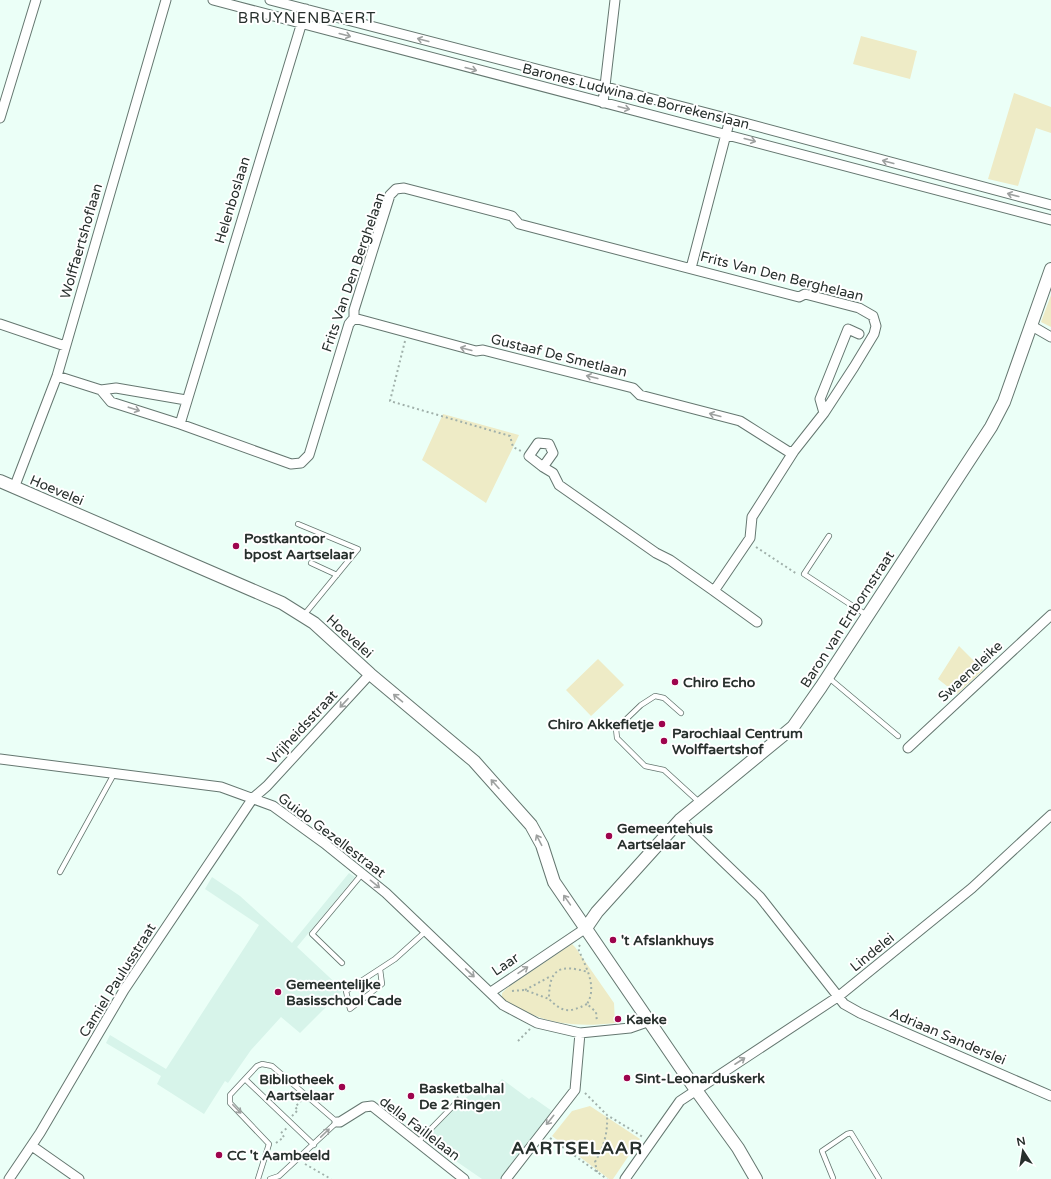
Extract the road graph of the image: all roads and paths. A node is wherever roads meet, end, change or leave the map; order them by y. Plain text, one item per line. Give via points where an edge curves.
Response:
1 (36, 0) edge
2 (166, 0) edge
3 (213, 0) edge
4 (270, 0) edge
5 (615, 0) edge
6 (306, 9) junction
7 (301, 24) junction
8 (604, 88) junction
9 (603, 103) junction
10 (0, 118) edge
11 (730, 119) junction
12 (726, 134) junction
13 (1051, 205) edge
14 (1051, 220) edge
15 (691, 268) junction
16 (1051, 269) edge
17 (354, 318) junction
18 (0, 324) edge
19 (1032, 326) junction
20 (407, 333) junction
21 (859, 334) dead end
22 (1051, 338) edge
23 (64, 346) junction
24 (57, 376) junction
25 (101, 390) junction
26 (186, 400) junction
27 (824, 413) junction
28 (180, 424) junction
29 (514, 447) dead end
30 (794, 451) junction
31 (544, 467) dead end
32 (0, 482) edge
33 (14, 488) junction
34 (298, 524) dead end
35 (829, 536) dead end
36 (311, 563) dead end
37 (336, 575) junction
38 (714, 591) junction
39 (1051, 615) edge
40 (302, 616) junction
41 (868, 616) junction
42 (757, 622) dead end
43 (370, 674) junction
44 (828, 677) junction
45 (681, 713) dead end
46 (898, 736) dead end
47 (908, 748) dead end
48 (0, 758) edge
49 (115, 772) junction
50 (252, 798) junction
51 (700, 803) junction
52 (1051, 815) edge
53 (680, 820) junction
54 (60, 872) dead end
55 (362, 874) junction
56 (586, 928) junction
57 (426, 931) junction
58 (342, 963) dead end
59 (380, 969) junction
60 (588, 972) junction
61 (551, 976) junction
62 (525, 990) junction
63 (491, 992) junction
64 (839, 996) junction
65 (549, 999) junction
66 (587, 1004) junction
67 (650, 1021) junction
68 (536, 1023) junction
69 (598, 1031) junction
70 (580, 1033) junction
71 (518, 1040) dead end
72 (245, 1079) junction
73 (471, 1084) dead end
74 (575, 1090) junction
75 (696, 1090) junction
76 (1051, 1096) edge
77 (456, 1104) joint
78 (608, 1115) junction
79 (337, 1122) junction
80 (541, 1132) junction
81 (418, 1142) junction
82 (651, 1142) junction
83 (314, 1145) junction
84 (32, 1146) junction
85 (305, 1164) dead end
86 (597, 1172) junction
87 (833, 1178) edge
88 (8, 1179) edge
89 (79, 1179) edge
90 (258, 1179) edge
91 (270, 1179) edge
92 (331, 1179) edge
93 (464, 1179) edge
94 (506, 1179) edge
95 (607, 1179) edge
96 (625, 1179) edge
97 (756, 1179) edge
98 (879, 1179) edge

1 - 10 street
2 - 23 street, Wolffaertshoflaan
3 - 7 street, Barones Ludwina de Borrekenslaan
4 - 6 street, Barones Ludwina de Borrekenslaan
5 - 8 street
6 - 7 street, Helenboslaan
8 -> 6 street, Barones Ludwina de Borrekenslaan
7 -> 9 street, Barones Ludwina de Borrekenslaan
7 - 26 street, Helenboslaan
8 - 9 street
8 - 11 street, Barones Ludwina de Borrekenslaan
9 -> 12 street, Barones Ludwina de Borrekenslaan
11 - 12 street, Frits Van Den Berghelaan
13 -> 11 street, Barones Ludwina de Borrekenslaan
12 -> 14 street, Barones Ludwina de Borrekenslaan
12 - 15 street, Frits Van Den Berghelaan
15 - 17 street, Frits Van Den Berghelaan via 519,224 512,216 404,188 396,189 390,195 354,310
15 - 27 street, Frits Van Den Berghelaan via 799,297 805,294 859,308 873,316 876,326 874,334
16 - 19 street, Baron van Ertbornstraat
17 - 20 street, Gustaaf De Smetlaan
17 - 28 street, Frits Van Den Berghelaan via 349,324 309,455 301,462 291,464
18 - 23 street
19 - 22 street
19 - 41 street, Baron van Ertbornstraat via 1004,402 991,427
20 - 29 path via 390,401 510,436
30 -> 20 street, Gustaaf De Smetlaan via 789,452 740,421 640,395 633,388 483,350 476,352
21 - 27 street via 848,329 820,399
23 - 24 street, Wolffaertshoflaan
24 - 25 street
24 - 33 street, Wolffaertshoflaan
25 - 26 street via 116,388
25 -> 28 street via 111,402
26 - 28 street, Helenboslaan
27 - 30 street, Frits Van Den Berghelaan
30 - 38 street, Frits Van Den Berghelaan via 752,517 750,538
31 - 38 street via 553,473 559,484
32 - 33 street, Hoevelei
33 - 40 street, Hoevelei via 282,603
34 - 37 lane via 358,549
35 - 41 lane via 804,574
36 - 37 lane
37 - 40 lane
38 - 42 street
39 - 47 street, Swaeneleike
40 - 43 street, Hoevelei via 314,623
41 - 44 street, Baron van Ertbornstraat
43 -> 50 street, Vrijheidsstraat via 267,786
56 -> 43 street, Hoevelei via 554,882 542,845 531,825 474,761
44 - 46 lane
44 - 51 street, Baron van Ertbornstraat via 793,727
45 - 51 lane via 664,698 655,696 641,705 616,729 617,738 645,766 664,770
48 - 49 street, Guido Gezellestraat
49 - 50 street, Guido Gezellestraat via 221,787
49 - 54 lane
50 - 55 street, Guido Gezellestraat via 273,806
50 - 84 street, Camiel Paulusstraat via 124,990
51 - 53 street, Baron van Ertbornstraat
52 - 64 street, Lindelei via 972,888
53 - 56 street, Baron van Ertbornstraat via 597,912
53 - 64 street, Adriaan Sanderslei via 760,897
55 -> 57 street, Guido Gezellestraat
55 - 58 lane via 312,934
56 - 60 path via 578,948
63 -> 56 street, Laar
56 - 67 street
57 - 59 lane
57 -> 63 street, Guido Gezellestraat
59 - 59 lane via 346,992 350,1009 382,984
60 - 61 path via 575,968 562,969
60 - 66 path via 592,985
61 - 62 path
61 - 65 path
62 - 63 path
62 - 65 path
63 - 68 street, Laar via 503,1005
75 -> 64 street, Lindelei
64 - 76 street, Adriaan Sanderslei via 844,1004 860,1013
65 - 66 path via 565,1011 576,1010
66 - 69 path via 596,1012
67 - 69 street, Laar via 630,1028
67 - 75 street
68 - 70 street, Laar
68 - 71 path
69 - 70 street, Laar
70 - 74 street
72 - 79 lane via 257,1066 272,1066
72 - 83 lane
72 -> 90 lane via 230,1096 230,1103 269,1144
73 - 77 path via 453,1102
74 - 78 path via 584,1092
74 -> 80 street
75 - 82 street, Lindelei via 680,1101
75 - 97 street via 738,1148
77 - 81 lane
78 - 82 path
78 - 86 path via 603,1147 595,1162
79 - 81 street, della Faillelaan via 364,1107 372,1106
83 -> 79 lane
80 - 86 path
80 - 94 street
81 - 93 street, della Faillelaan
82 - 96 street, Lindelei
83 - 91 lane via 279,1176
84 - 88 street, Camiel Paulusstraat
84 - 89 street
85 - 92 path
86 - 95 path
87 - 98 lane via 822,1151 851,1133

